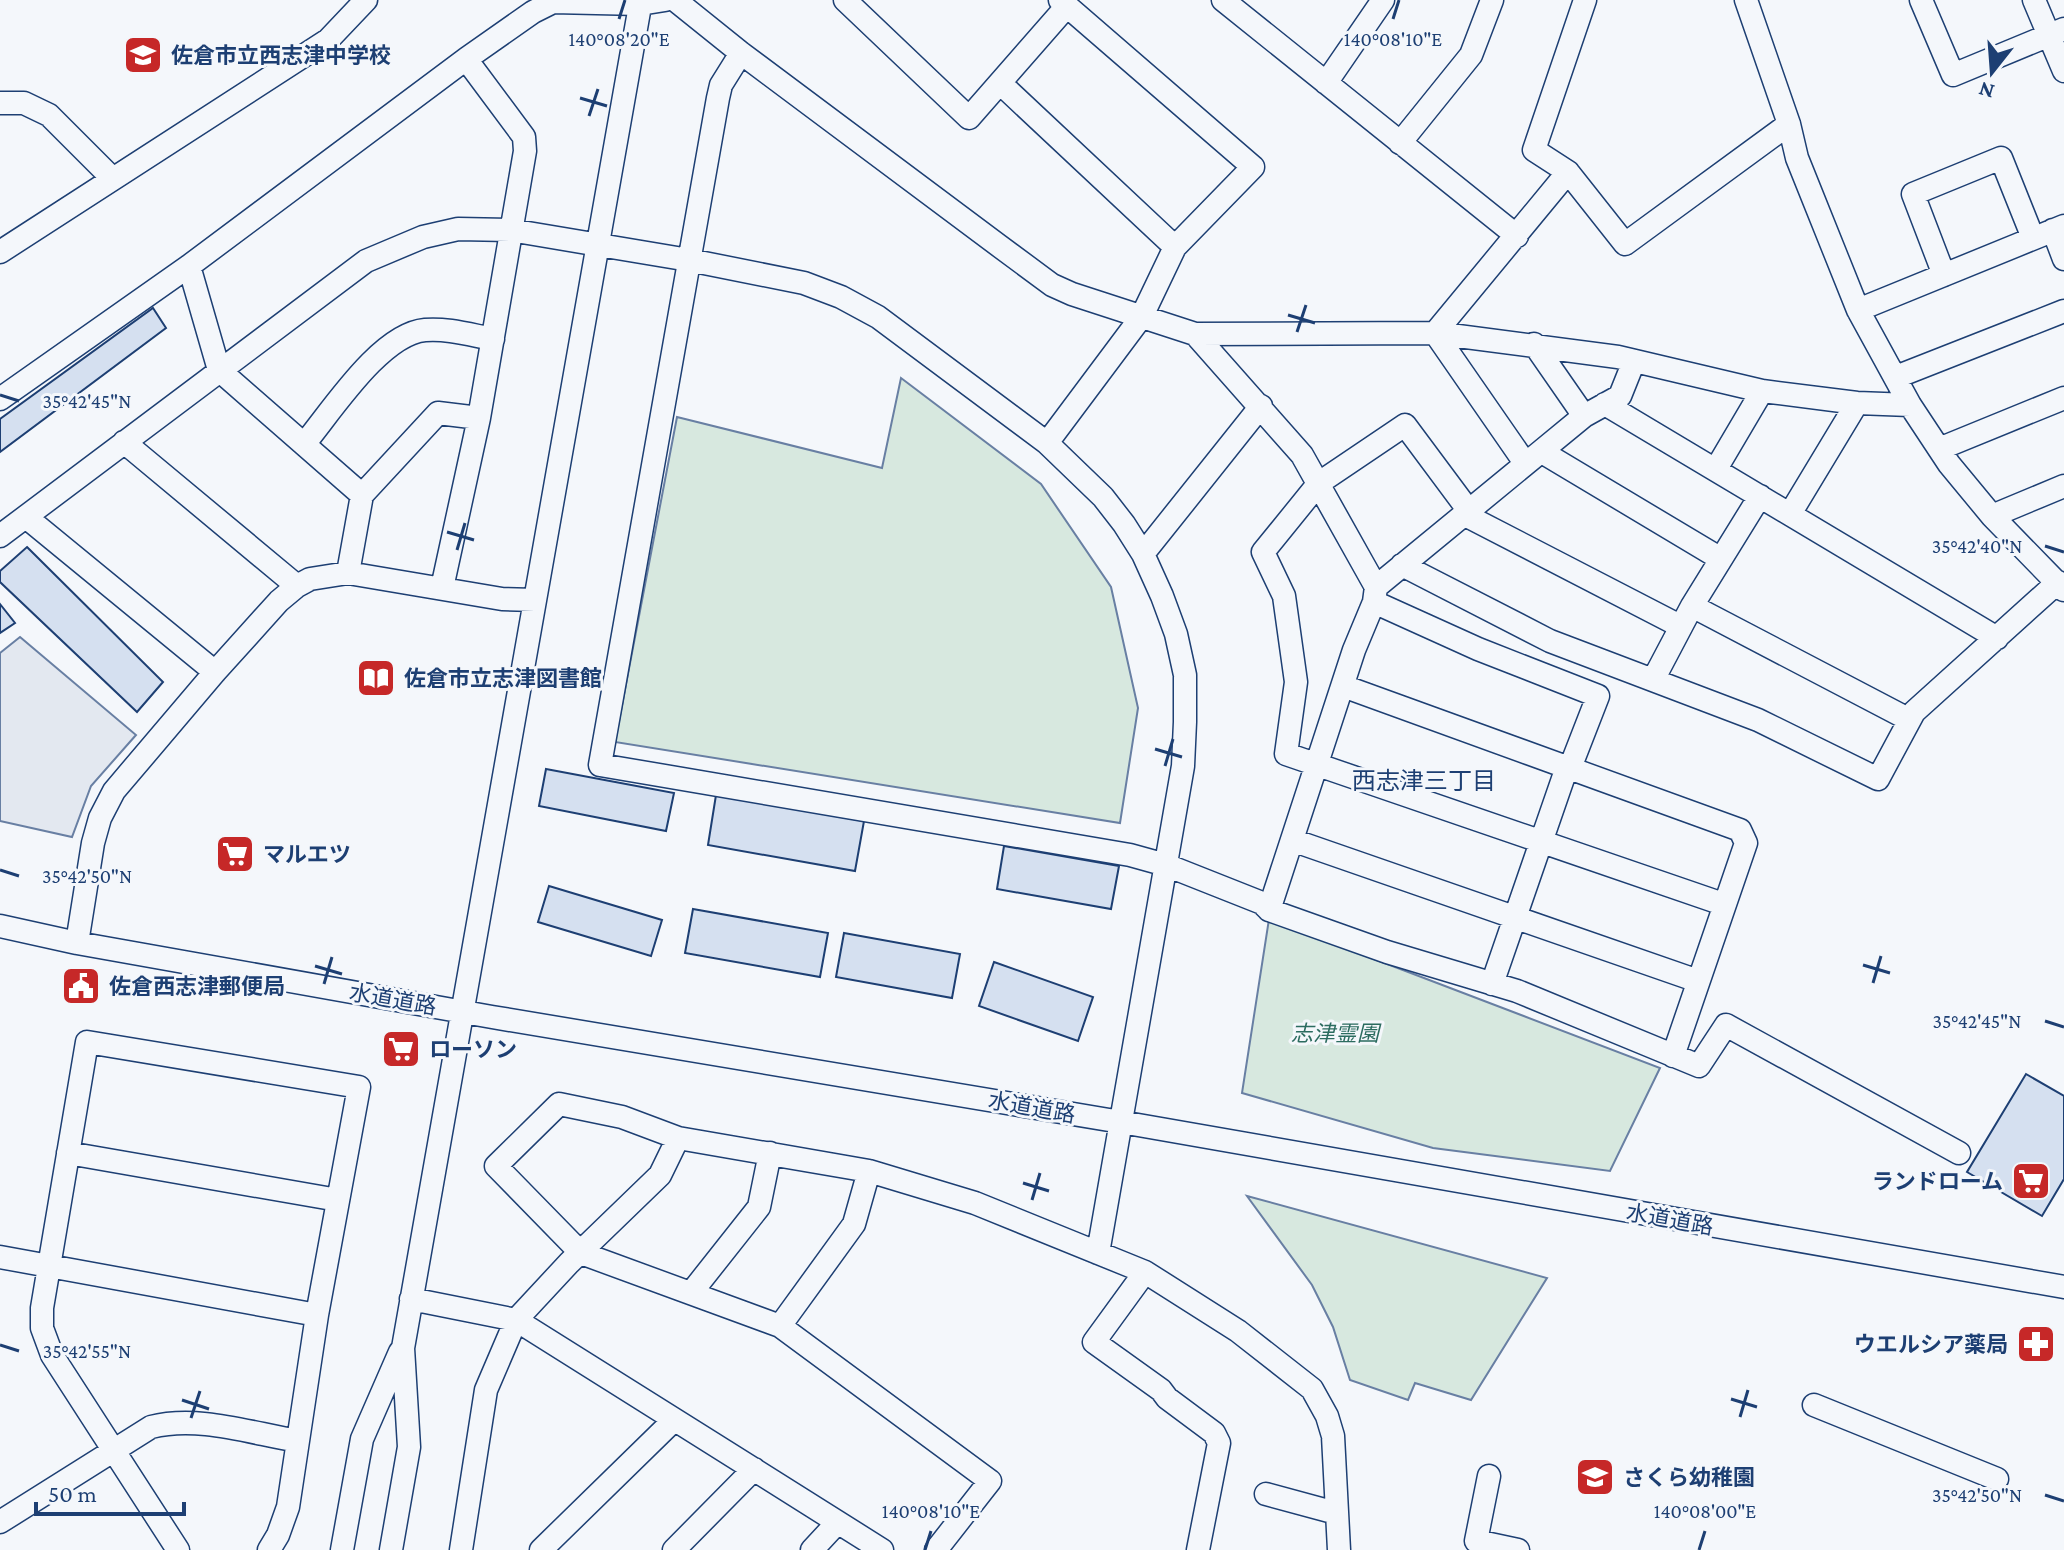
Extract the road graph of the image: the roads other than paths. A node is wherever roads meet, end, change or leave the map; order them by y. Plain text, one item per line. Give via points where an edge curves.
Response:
1 (366, 0) edge
2 (665, 0) edge
3 (675, 0) edge
4 (845, 0) edge
5 (1223, 0) edge
6 (1383, 0) edge
7 (1492, 0) edge
8 (1585, 0) edge
9 (1746, 0) edge
10 (1921, 0) edge
11 (2034, 0) edge
12 (552, 1) edge
13 (641, 2) edge
14 (1064, 3) edge
15 (2056, 32) edge
16 (741, 53) junction
17 (466, 59) junction
18 (2064, 71) edge
19 (1000, 83) junction
20 (1326, 83) junction
21 (0, 103) edge
22 (1789, 124) junction
23 (1400, 143) junction
24 (1568, 172) junction
25 (112, 178) junction
26 (510, 230) junction
27 (2050, 232) edge
28 (1517, 236) junction
29 (598, 244) junction
30 (1175, 247) junction
31 (0, 252) edge
32 (2064, 259) edge
33 (689, 260) junction
34 (189, 266) junction
35 (1944, 275) junction
36 (1858, 310) junction
37 (2064, 311) edge
38 (1142, 316) junction
39 (1435, 333) junction
40 (1195, 334) junction
41 (493, 339) junction
42 (1534, 344) junction
43 (1634, 361) junction
44 (219, 370) junction
45 (1896, 377) junction
46 (1762, 391) junction
47 (2064, 398) edge
48 (0, 399) edge
49 (1857, 403) junction
50 (1605, 404) junction
51 (1910, 405) junction
52 (1261, 406) junction
53 (1584, 416) junction
54 (479, 418) junction
55 (124, 442) junction
56 (305, 443) junction
57 (1047, 443) junction
58 (1939, 449) junction
59 (1534, 457) junction
60 (1716, 469) junction
61 (1319, 483) junction
62 (2064, 486) edge
63 (362, 495) junction
64 (1760, 496) junction
65 (1467, 513) junction
66 (1790, 514) junction
67 (1992, 516) junction
68 (26, 517) junction
69 (0, 536) edge
70 (1143, 554) junction
71 (1721, 559) junction
72 (1402, 565) junction
73 (348, 573) junction
74 (2059, 579) edge
75 (297, 586) junction
76 (442, 588) junction
77 (1375, 594) junction
78 (535, 600) junction
79 (1692, 606) junction
80 (1680, 626) junction
81 (1997, 638) junction
82 (215, 672) junction
83 (1653, 680) junction
84 (1343, 686) junction
85 (1908, 719) junction
86 (1318, 764) junction
87 (1569, 768) junction
88 (1292, 840) junction
89 (1541, 841) junction
90 (1166, 865) junction
91 (1723, 904) junction
92 (1269, 910) junction
93 (1515, 918) junction
94 (0, 926) edge
95 (77, 943) junction
96 (1698, 981) junction
97 (1492, 984) junction
98 (463, 1011) junction
99 (1673, 1056) junction
100 (1121, 1122) junction
101 (678, 1138) junction
102 (68, 1153) junction
103 (770, 1153) junction
104 (1959, 1153) dead end
105 (869, 1171) junction
106 (338, 1200) junction
107 (581, 1253) junction
108 (1098, 1253) junction
109 (0, 1257) edge
110 (48, 1267) junction
111 (1145, 1272) junction
112 (2064, 1287) edge
113 (691, 1293) junction
114 (411, 1299) junction
115 (317, 1315) junction
116 (516, 1320) junction
117 (780, 1326) junction
118 (403, 1348) junction
119 (1814, 1405) dead end
120 (674, 1420) junction
121 (298, 1441) junction
122 (112, 1450) junction
123 (754, 1469) junction
124 (1489, 1476) dead end
125 (1997, 1479) dead end
126 (1266, 1494) dead end
127 (1336, 1513) junction
128 (0, 1522) edge
129 (837, 1523) junction
130 (178, 1550) edge
131 (269, 1550) edge
132 (342, 1550) edge
133 (391, 1550) edge
134 (461, 1550) edge
135 (541, 1550) edge
136 (674, 1550) edge
137 (812, 1550) edge
138 (882, 1550) edge
139 (936, 1550) edge
140 (1198, 1550) edge
141 (1339, 1550) edge
142 (1518, 1550) edge

1 - 25 street via 328,40
2 - 13 street
3 - 16 street
4 - 19 street via 969,118
5 - 20 street
6 - 20 street
7 - 23 street via 1471,55
8 - 24 street via 1534,150
9 - 22 street
10 - 15 street via 1953,75
11 - 15 street
12 - 13 street
12 - 17 street
13 - 29 street
14 - 19 street
14 - 30 street via 1253,167
15 - 18 street
16 - 33 street via 721,85
16 - 38 street via 1052,285
17 - 26 street via 524,137
17 - 34 street
19 - 30 street
20 - 23 street
21 - 25 street via 24,103 49,115
22 - 24 street via 1625,244
22 - 36 street via 1797,158
23 - 28 street
24 - 28 street
25 - 31 street
26 - 29 street
26 - 41 street
26 - 44 street via 458,229 366,261
27 - 32 street
27 - 35 street
27 - 35 street via 2001,158 1913,194
28 - 39 street
29 - 33 street
29 - 78 street
30 - 38 street
33 - 57 street via 804,283 841,297 878,317
33 - 90 street via 600,765
34 - 44 street
34 - 48 street
35 - 36 street
36 - 45 street
37 - 45 street
38 - 40 street
38 - 57 street
39 - 40 street
39 - 42 street
39 - 59 street
40 - 52 street
41 - 54 street
41 - 56 street via 439,329 401,336 378,354
42 - 43 street
42 - 53 street
43 - 46 street
43 - 50 street via 1620,396
44 - 55 street
44 - 56 street
45 - 51 street
46 - 49 street
46 - 60 street
47 - 58 street
49 - 51 street
49 - 66 street
50 - 53 street
50 - 60 street
51 - 58 street
52 - 61 street
52 - 70 street
53 - 59 street
54 - 63 street via 438,413
54 - 76 street
55 - 68 street
55 - 75 street
56 - 63 street
57 - 70 street via 1103,497
58 - 67 street
59 - 65 street
59 - 71 street
60 - 64 street
61 - 65 street via 1405,425
61 - 77 street
61 - 86 street via 1263,552 1284,596 1296,682 1286,754
62 - 67 street
63 - 73 street
64 - 66 street
64 - 71 street
65 - 72 street
65 - 80 street
66 - 81 street
67 - 74 street
68 - 69 street
68 - 82 street
70 - 90 street via 1176,634 1185,675 1183,766
71 - 79 street
72 - 77 street
72 - 83 street via 1550,641
73 - 75 street
73 - 76 street
74 - 81 street
75 - 82 street
76 - 78 street
77 - 84 street
77 - 87 street via 1478,649 1598,696
78 - 98 street
79 - 80 street
79 - 85 street
80 - 83 street
81 - 85 street
82 - 95 street via 114,791 100,818
83 - 85 street via 1758,720 1878,779
84 - 86 street
84 - 87 street
86 - 88 street
86 - 89 street
87 - 89 street
87 - 91 street via 1740,830 1746,843
88 - 92 street
88 - 93 street
89 - 91 street
89 - 93 street
90 - 92 street
90 - 100 street
91 - 96 street
92 - 97 street
93 - 96 street
93 - 97 street
94 - 95 street, 水道道路
95 - 98 street, 水道道路
96 - 99 street
97 - 99 street
98 - 100 street, 水道道路
98 - 114 street
99 - 104 street via 1699,1066 1726,1025
100 - 108 street
100 - 112 street, 水道道路
101 - 103 street
101 - 107 street via 660,1175
101 - 107 street via 622,1117 559,1104 496,1166
102 - 106 street
102 - 106 street via 87,1042 359,1087
102 - 110 street
103 - 105 street
103 - 113 street via 759,1207
105 - 108 street via 975,1203
105 - 117 street via 854,1224
106 - 115 street
107 - 113 street
107 - 116 street
108 - 111 street
109 - 110 street
110 - 115 street
110 - 122 street via 42,1308 46,1345
111 - 127 street via 1238,1331 1312,1389 1333,1436
111 - 140 street via 1094,1342 1214,1433 1219,1443
113 - 117 street
114 - 116 street
114 - 118 street
115 - 121 street
116 - 120 street
116 - 134 street via 486,1390
117 - 139 street via 990,1481
118 - 132 street via 362,1439
118 - 133 street via 409,1447
119 - 125 street
120 - 123 street
120 - 135 street
121 - 122 street via 169,1422
121 - 131 street via 288,1507
122 - 128 street
122 - 130 street
123 - 129 street
123 - 136 street
124 - 142 street via 1476,1541
126 - 127 street
127 - 141 street
129 - 137 street
129 - 138 street

